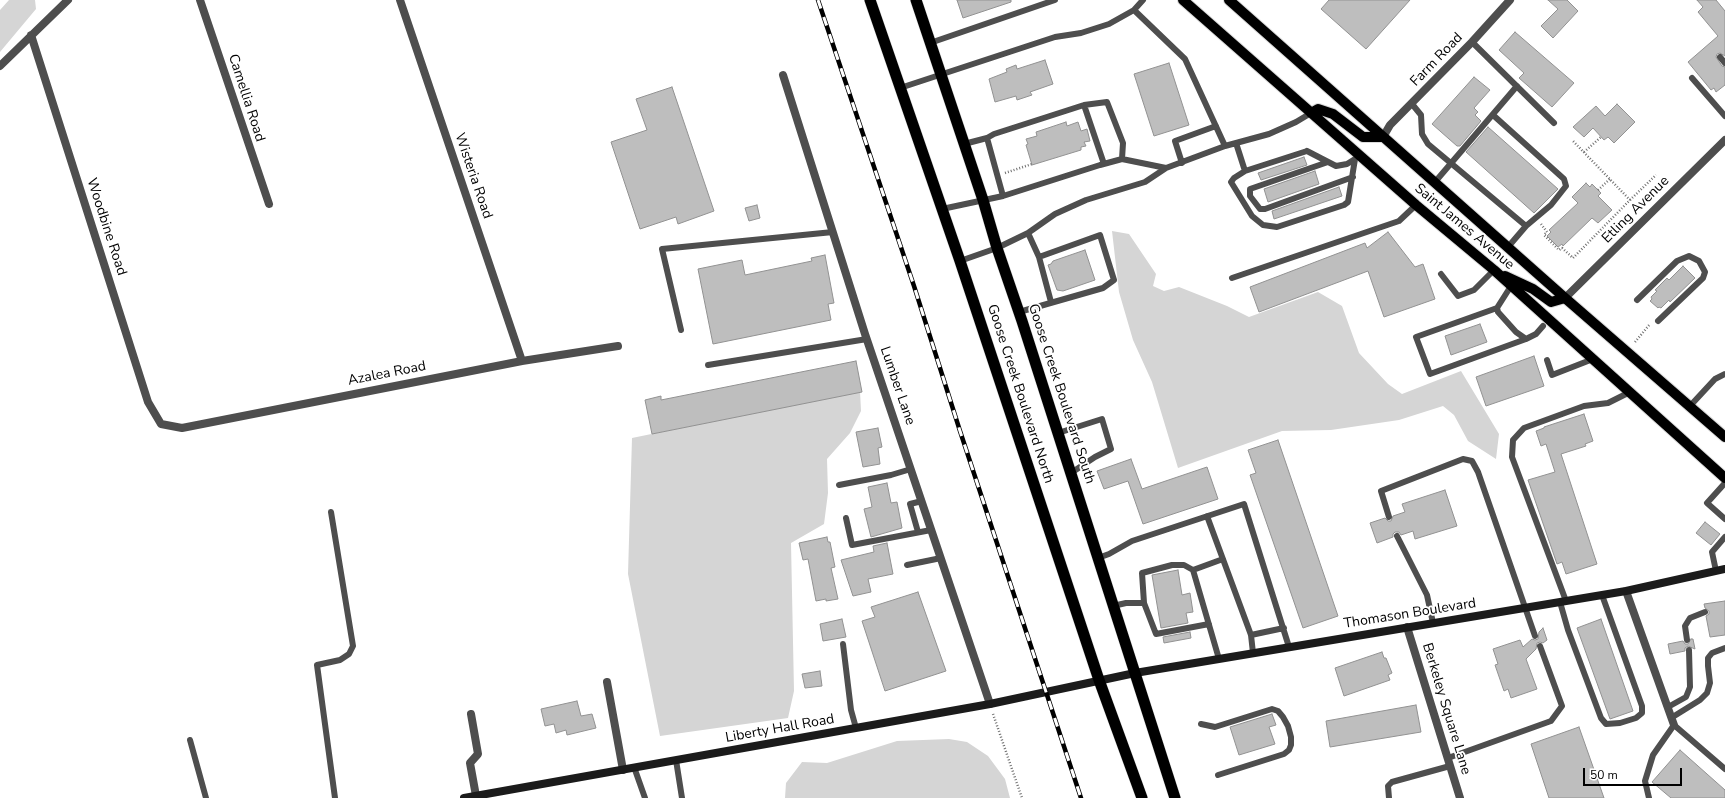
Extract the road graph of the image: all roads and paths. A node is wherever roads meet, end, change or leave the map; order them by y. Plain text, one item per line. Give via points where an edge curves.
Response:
1 (68, 0) edge
2 (200, 0) edge
3 (400, 0) edge
4 (870, 0) edge
5 (916, 0) edge
6 (1055, 0) edge
7 (1143, 0) edge
8 (1183, 0) edge
9 (1228, 0) edge
10 (1510, 0) edge
11 (1134, 10) junction
12 (31, 35) junction
13 (1472, 42) junction
14 (930, 43) junction
15 (1720, 57) dead end
16 (1725, 63) edge
17 (0, 66) edge
18 (940, 74) junction
19 (783, 75) dead end
20 (1692, 78) dead end
21 (1517, 86) junction
22 (900, 88) junction
23 (1412, 104) junction
24 (1084, 105) junction
25 (1311, 113) junction
26 (1492, 115) junction
27 (1725, 116) edge
28 (1554, 123) dead end
29 (1216, 126) junction
30 (1383, 137) junction
31 (1601, 137) dead end
32 (987, 138) junction
33 (1725, 140) edge
34 (1573, 141) dead end
35 (1236, 143) junction
36 (964, 144) junction
37 (1225, 146) junction
38 (1584, 152) junction
39 (1357, 157) junction
40 (1122, 160) junction
41 (1182, 162) junction
42 (1328, 162) junction
43 (1032, 164) dead end
44 (1104, 164) junction
45 (1451, 164) junction
46 (1166, 168) junction
47 (1244, 171) junction
48 (997, 175) junction
49 (1656, 175) dead end
50 (1353, 177) junction
51 (1610, 179) junction
52 (1435, 182) junction
53 (1598, 190) dead end
54 (1003, 196) junction
55 (983, 200) junction
56 (1630, 200) junction
57 (269, 204) dead end
58 (1416, 205) junction
59 (942, 209) junction
60 (1536, 218) junction
61 (1526, 226) junction
62 (833, 232) junction
63 (1028, 234) junction
64 (1508, 247) junction
65 (997, 248) junction
66 (1039, 257) junction
67 (960, 261) junction
68 (1494, 270) junction
69 (1441, 274) dead end
70 (1232, 278) dead end
71 (1511, 286) junction
72 (1565, 298) junction
73 (1637, 300) dead end
74 (1051, 302) junction
75 (1497, 308) junction
76 (1019, 312) junction
77 (1658, 321) dead end
78 (1543, 326) dead end
79 (681, 330) dead end
80 (867, 339) junction
81 (1526, 339) junction
82 (618, 346) dead end
83 (1593, 359) junction
84 (1547, 360) dead end
85 (522, 361) junction
86 (708, 365) dead end
87 (1725, 374) edge
88 (1630, 392) junction
89 (1690, 406) junction
90 (161, 424) joint
91 (1058, 433) junction
92 (1725, 437) edge
93 (911, 469) junction
94 (1071, 473) junction
95 (1725, 478) edge
96 (1725, 483) edge
97 (839, 485) dead end
98 (922, 501) junction
99 (330, 512) dead end
100 (1207, 516) junction
101 (1389, 517) dead end
102 (846, 518) dead end
103 (1725, 519) edge
104 (931, 530) junction
105 (918, 532) junction
106 (1397, 536) dead end
107 (1725, 537) edge
108 (941, 558) junction
109 (1098, 558) junction
110 (1223, 559) junction
111 (907, 565) dead end
112 (1725, 569) edge
113 (1193, 570) junction
114 (1716, 571) junction
115 (1626, 591) junction
116 (1602, 595) junction
117 (1563, 601) junction
118 (1144, 604) junction
119 (1113, 606) junction
120 (1526, 608) junction
121 (1705, 612) dead end
122 (1433, 623) junction
123 (1209, 624) junction
124 (1284, 628) junction
125 (1407, 628) junction
126 (1251, 635) junction
127 (1535, 636) dead end
128 (1687, 640) dead end
129 (843, 644) dead end
130 (1540, 646) dead end
131 (1289, 647) junction
132 (1725, 648) edge
133 (1689, 650) dead end
134 (1252, 653) junction
135 (1219, 659) junction
136 (1135, 673) junction
137 (1099, 680) junction
138 (607, 682) dead end
139 (990, 704) junction
140 (1668, 707) junction
141 (471, 714) dead end
142 (1673, 722) junction
143 (1202, 724) dead end
144 (856, 728) junction
145 (190, 740) dead end
146 (676, 760) junction
147 (1449, 762) junction
148 (634, 768) junction
149 (1725, 769) edge
150 (623, 770) junction
151 (1218, 775) dead end
152 (476, 796) junction
153 (206, 798) edge
154 (336, 798) edge
155 (464, 798) edge
156 (645, 798) edge
157 (682, 798) edge
158 (1022, 798) edge
159 (1142, 798) edge
160 (1175, 798) edge
161 (1389, 798) edge
162 (1460, 798) edge
163 (1649, 798) edge

1 - 12 street
2 - 57 street, Camellia Road
3 - 85 street, Wisteria Road
4 - 22 highway, Goose Creek Boulevard North
5 - 14 highway, Goose Creek Boulevard South
6 - 14 lane
7 - 11 lane
8 - 25 main road, Saint James Avenue
9 - 30 main road, Saint James Avenue
10 - 13 street, Farm Road
11 - 18 lane via 1109,24 1081,33 1055,37
11 - 29 lane via 1185,59
12 - 17 street
12 - 90 street, Woodbine Road via 148,402
13 - 21 lane
13 - 23 street, Farm Road
14 - 18 highway, Goose Creek Boulevard South
15 - 16 lane
18 - 22 lane
18 - 36 highway, Goose Creek Boulevard South
19 - 62 street, Lumber Lane
20 - 27 lane
21 - 26 lane
21 - 28 lane
22 - 59 highway, Goose Creek Boulevard North
23 - 30 street, Farm Road via 1390,125
23 - 45 lane via 1421,115 1422,134 1428,144
24 - 32 lane
24 - 40 lane via 1108,102 1123,143
24 - 44 lane
25 - 30 main road via 1318,109 1332,114 1363,137
25 - 35 lane via 1270,134
25 - 39 main road, Saint James Avenue
26 - 45 lane
26 - 60 lane via 1564,179 1566,186 1552,205
29 - 37 lane
29 - 41 lane via 1175,141
30 - 52 main road, Saint James Avenue
31 - 38 path
32 - 36 lane
32 - 48 lane
33 - 72 street, Etling Avenue
34 - 38 path
35 - 37 lane
35 - 47 lane
36 - 55 highway, Goose Creek Boulevard South
37 - 41 lane
38 - 51 path
39 - 42 lane via 1347,164 1336,166
39 - 50 lane
39 - 58 main road, Saint James Avenue
40 - 44 lane
40 - 46 lane
41 - 46 lane
42 - 47 lane via 1307,151
42 - 50 lane via 1250,189 1250,196 1260,209 1265,209
43 - 48 path
44 - 54 lane
45 - 52 lane
45 - 61 lane
46 - 63 lane via 1145,182 1086,200 1055,214
47 - 50 lane via 1231,182 1252,216 1263,225 1277,227 1344,205 1348,202
48 - 54 lane
49 - 56 path
51 - 53 path
51 - 56 path
52 - 64 main road, Saint James Avenue
54 - 55 lane
55 - 59 lane
55 - 65 highway, Goose Creek Boulevard South
56 - 60 path via 1573,258 1562,248 1559,250 1544,235 1547,232
58 - 68 main road, Saint James Avenue
58 - 70 lane via 1399,221
59 - 67 highway, Goose Creek Boulevard North
60 - 61 lane
61 - 64 lane
62 - 79 lane via 662,250
62 - 80 street, Lumber Lane
63 - 65 lane
63 - 66 lane
64 - 72 main road, Saint James Avenue
65 - 67 lane
65 - 76 highway, Goose Creek Boulevard South
66 - 74 lane
66 - 74 lane via 1100,235 1114,280 1103,288
67 - 137 highway, Goose Creek Boulevard North
68 - 69 lane via 1474,290 1458,296
68 - 71 main road, Saint James Avenue
68 - 72 main road via 1533,289 1551,302
71 - 75 lane
71 - 83 main road, Saint James Avenue
72 - 89 main road, Saint James Avenue
73 - 77 lane via 1677,261 1689,256 1699,261 1705,272 1703,278
74 - 76 lane
75 - 81 lane via 1511,327
75 - 81 lane via 1416,337 1430,374
76 - 91 highway, Goose Creek Boulevard South
78 - 81 lane via 1536,334
80 - 86 lane
80 - 93 street, Lumber Lane
82 - 85 street, Azalea Road
83 - 84 lane via 1552,375
83 - 88 main road, Saint James Avenue
85 - 90 street, Azalea Road via 182,428
87 - 89 lane via 1715,379
88 - 95 main road, Saint James Avenue
88 - 117 lane via 1608,403 1584,406 1524,428 1513,440 1512,457
89 - 92 main road, Saint James Avenue
91 - 94 highway, Goose Creek Boulevard South
91 - 94 lane via 1102,420 1111,449
93 - 97 lane
93 - 98 street, Lumber Lane
94 - 109 highway, Goose Creek Boulevard South
96 - 103 lane via 1707,503
98 - 104 street, Lumber Lane
98 - 105 lane via 910,504
99 - 154 lane via 353,646 349,654 340,660 317,665
100 - 109 lane via 1132,541
100 - 110 lane
100 - 124 lane via 1244,504
101 - 120 lane via 1381,491 1463,459 1472,461
102 - 105 lane via 852,546
104 - 105 lane
104 - 108 street, Lumber Lane
106 - 122 lane via 1426,595
107 - 114 lane via 1712,552
108 - 111 lane
108 - 139 street, Lumber Lane
109 - 119 highway, Goose Creek Boulevard South
110 - 113 lane
110 - 126 lane
112 - 114 main road, Thomason Boulevard
113 - 118 lane via 1184,565 1172,565 1142,573
113 - 123 lane
114 - 115 main road, Thomason Boulevard
115 - 116 main road, Thomason Boulevard
115 - 140 street
116 - 117 main road, Thomason Boulevard
116 - 117 lane via 1642,706 1642,713 1636,718 1620,723 1606,724 1601,718 1568,630
117 - 120 main road, Thomason Boulevard
118 - 119 lane via 1126,603
118 - 123 lane via 1156,634
119 - 136 highway, Goose Creek Boulevard South
120 - 122 main road, Thomason Boulevard
120 - 127 lane
121 - 128 lane via 1690,618 1685,626
122 - 125 main road, Thomason Boulevard
123 - 135 lane
124 - 126 lane
124 - 131 lane
125 - 131 main road, Thomason Boulevard
125 - 147 street, Berkeley Square Lane
126 - 134 lane
129 - 144 lane via 851,710
130 - 147 lane via 1562,706 1550,721
131 - 134 main road, Thomason Boulevard
132 - 142 lane via 1712,653 1708,658 1710,683 1707,693
133 - 140 lane via 1690,687 1686,696
134 - 135 main road, Thomason Boulevard
135 - 136 main road, Thomason Boulevard
136 - 137 main road, Thomason Boulevard
136 - 160 highway, Goose Creek Boulevard South
137 - 139 main road, Liberty Hall Road
137 - 159 highway, Goose Creek Boulevard North
138 - 150 street
139 - 144 main road, Liberty Hall Road
139 - 158 path
140 - 142 street
141 - 152 street via 478,754 470,763
142 - 149 lane
142 - 163 lane via 1653,755 1645,781
143 - 151 lane via 1215,727 1272,709 1278,711 1288,726 1291,745 1284,754
144 - 146 main road, Liberty Hall Road
145 - 153 lane
146 - 148 main road, Liberty Hall Road
146 - 157 lane
147 - 161 lane via 1392,782 1388,786
147 - 162 street, Berkeley Square Lane
148 - 150 main road, Liberty Hall Road
148 - 156 lane
150 - 152 main road, Liberty Hall Road
152 - 155 main road, Liberty Hall Road

